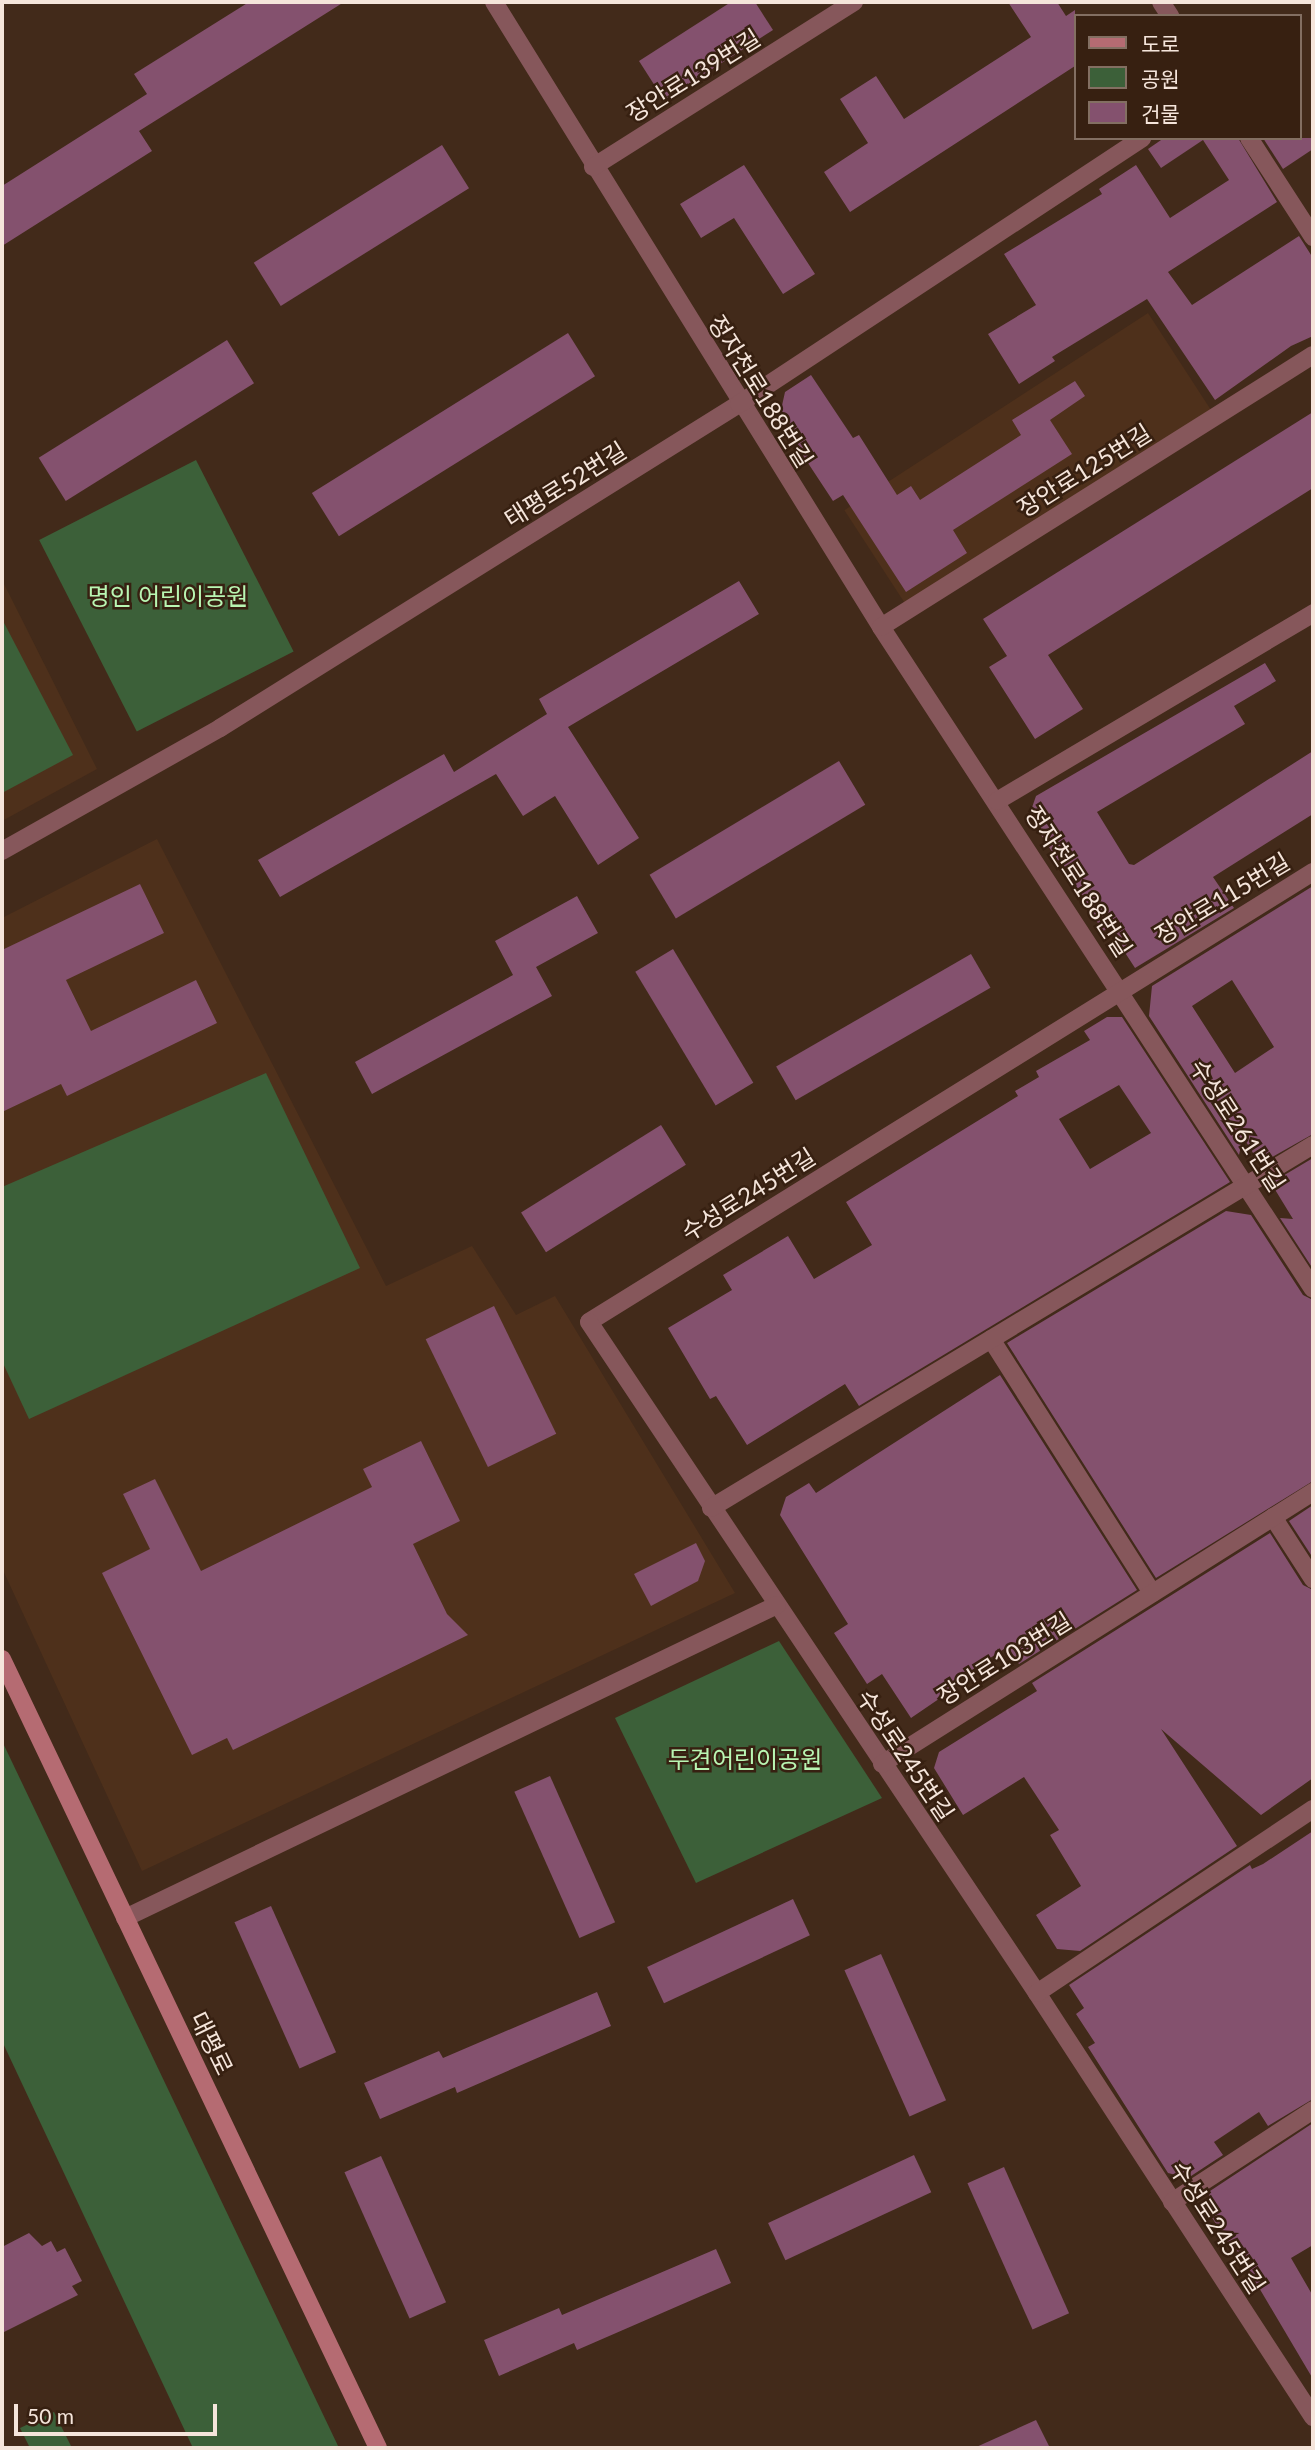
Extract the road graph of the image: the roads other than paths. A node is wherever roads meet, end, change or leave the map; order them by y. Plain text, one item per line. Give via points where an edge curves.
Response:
1 (494, 2) edge
2 (854, 2) edge
3 (1139, 140) edge
4 (1250, 140) edge
5 (593, 167) junction
6 (1313, 237) edge
7 (1313, 355) edge
8 (739, 404) junction
9 (1313, 612) edge
10 (881, 627) junction
11 (997, 800) junction
12 (2, 851) edge
13 (1313, 872) edge
14 (1121, 989) junction
15 (1313, 1144) edge
16 (1248, 1184) junction
17 (1313, 1289) edge
18 (991, 1339) junction
19 (1313, 1492) edge
20 (711, 1508) junction
21 (1273, 1517) junction
22 (1313, 1579) edge
23 (1152, 1593) junction
24 (777, 1605) junction
25 (2, 1659) edge
26 (882, 1764) junction
27 (1313, 1809) edge
28 (125, 1919) junction
29 (1037, 1993) junction
30 (1313, 2110) edge
31 (1172, 2202) junction
32 (1313, 2417) edge
33 (378, 2448) edge

1 - 5 street, 정자천로188번길
2 - 5 street, 장안로139번길
3 - 8 street, 태평로52번길
4 - 6 street
5 - 8 street, 정자천로188번길
7 - 10 street, 장안로125번길
8 - 10 street, 정자천로188번길
8 - 12 street, 태평로52번길 via 220,728
9 - 11 street, 정자천로188번길
10 - 11 street, 정자천로188번길
11 - 14 street, 정자천로188번길
13 - 14 street, 장안로115번길
14 - 16 street, 수성로261번길
14 - 20 street, 수성로245번길 via 589,1322
15 - 16 street
16 - 17 street, 수성로261번길
16 - 18 street
18 - 20 street
18 - 23 street
19 - 21 street, 장안로103번길
20 - 24 street, 수성로245번길
21 - 22 street
21 - 23 street, 장안로103번길
23 - 26 street, 장안로103번길
24 - 26 street, 수성로245번길
24 - 28 street
25 - 28 street, 대평로
26 - 29 street, 수성로245번길
27 - 29 street
28 - 33 street, 대평로
29 - 31 street, 수성로245번길
30 - 31 street
31 - 32 street, 수성로245번길

